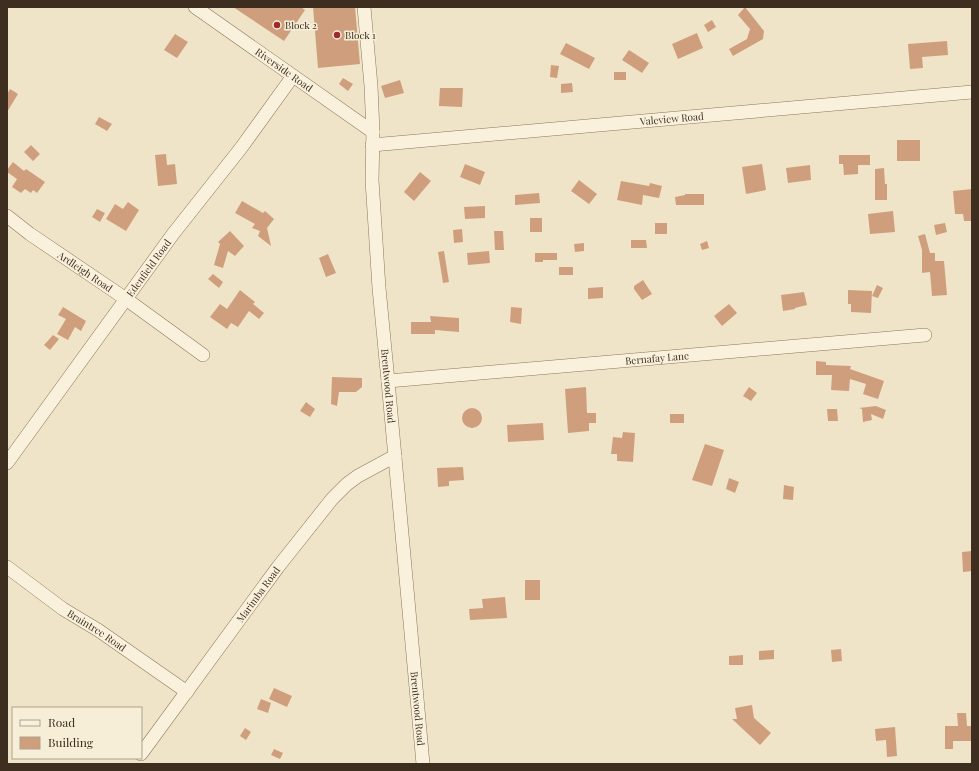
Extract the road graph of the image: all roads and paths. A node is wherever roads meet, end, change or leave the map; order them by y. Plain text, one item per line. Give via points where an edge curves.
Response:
1 (196, 7) edge
2 (364, 7) edge
3 (294, 76) junction
4 (972, 92) edge
5 (372, 138) junction
6 (7, 216) edge
7 (126, 299) junction
8 (925, 335) dead end
9 (203, 355) dead end
10 (388, 381) junction
11 (395, 456) junction
12 (7, 464) edge
13 (7, 567) edge
14 (187, 692) junction
15 (142, 753) edge
16 (423, 764) edge

1 - 3 street, Riverside Road
2 - 5 street, Brentwood Road via 371,86
3 - 5 street, Riverside Road
3 - 7 street, Edenfield Road
4 - 5 street, Valeview Road
5 - 10 street, Brentwood Road via 379,288
6 - 7 street, Ardleigh Road
7 - 9 street, Ardleigh Road
7 - 12 street, Edenfield Road
8 - 10 street, Bernafay Lane
10 - 11 street, Brentwood Road
11 - 14 street, Marimba Road via 358,476 332,499 278,567
11 - 16 street, Brentwood Road
13 - 14 street, Braintree Road via 63,609 98,630
14 - 15 street, Marimba Road

